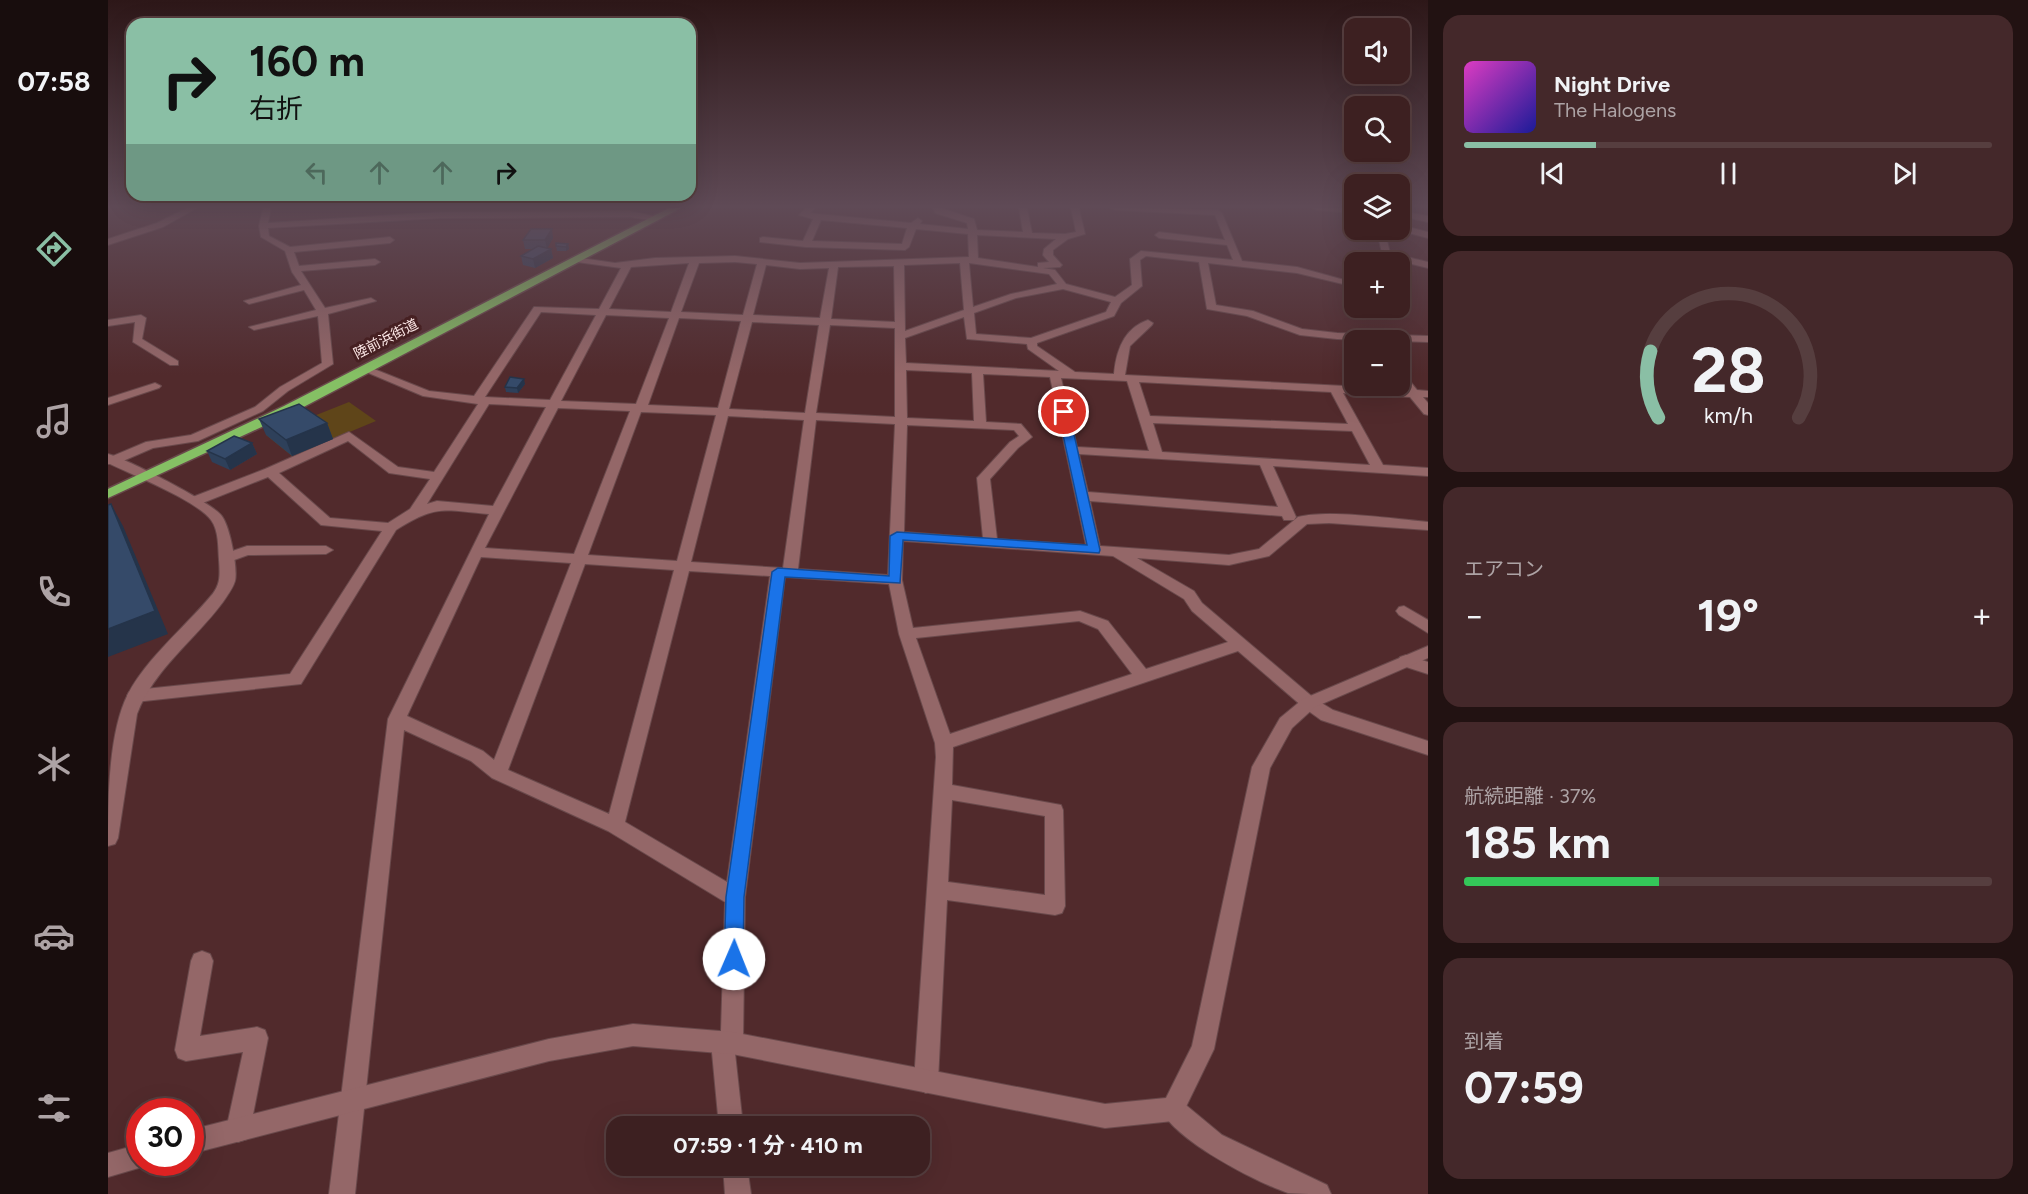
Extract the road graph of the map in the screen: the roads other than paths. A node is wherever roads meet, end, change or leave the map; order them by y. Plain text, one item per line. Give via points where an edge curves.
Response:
1 (294, 264) edge
2 (348, 264) edge
3 (568, 264) edge
4 (598, 264) edge
5 (644, 264) edge
6 (694, 264) edge
7 (762, 264) edge
8 (778, 264) edge
9 (834, 264) junction
10 (840, 264) edge
11 (899, 264) edge
12 (969, 264) edge
13 (990, 264) edge
14 (1029, 264) edge
15 (1056, 264) edge
16 (1135, 264) edge
17 (1204, 264) edge
18 (1239, 264) edge
19 (627, 265) junction
20 (296, 269) junction
21 (1343, 281) dead end
22 (1063, 286) junction
23 (306, 287) junction
24 (249, 301) dead end
25 (371, 301) dead end
26 (1117, 301) junction
27 (603, 312) junction
28 (969, 312) junction
29 (323, 313) junction
30 (675, 315) junction
31 (747, 318) junction
32 (825, 322) junction
33 (108, 323) edge
34 (1148, 323) dead end
35 (254, 327) dead end
36 (900, 331) junction
37 (1344, 335) edge
38 (1410, 339) edge
39 (1428, 339) edge
40 (1032, 341) junction
41 (174, 363) dead end
42 (900, 366) junction
43 (364, 369) junction
44 (977, 370) junction
45 (1055, 374) junction
46 (1072, 375) junction
47 (1119, 378) junction
48 (1132, 378) junction
49 (155, 386) dead end
50 (1410, 388) edge
51 (1335, 389) junction
52 (1414, 393) junction
53 (1428, 394) edge
54 (482, 400) junction
55 (108, 402) edge
56 (554, 404) junction
57 (639, 408) junction
58 (1428, 411) edge
59 (723, 412) junction
60 (810, 417) junction
61 (1145, 419) junction
62 (901, 421) junction
63 (980, 425) junction
64 (1357, 428) junction
65 (1072, 450) junction
66 (1156, 456) junction
67 (110, 460) edge
68 (1265, 462) junction
69 (1380, 469) junction
70 (270, 472) junction
71 (1428, 472) edge
72 (437, 476) junction
73 (145, 478) junction
74 (108, 494) edge
75 (1082, 496) junction
76 (195, 501) junction
77 (498, 511) junction
78 (415, 512) junction
79 (1286, 512) junction
80 (1428, 526) edge
81 (391, 527) junction
82 (1293, 528) junction
83 (897, 536) junction
84 (990, 542) junction
85 (326, 550) dead end
86 (1094, 550) junction
87 (476, 552) junction
88 (1116, 552) junction
89 (226, 558) junction
90 (578, 559) junction
91 (681, 566) junction
92 (784, 573) junction
93 (895, 580) junction
94 (1404, 611) dead end
95 (1428, 628) edge
96 (907, 634) junction
97 (1240, 644) junction
98 (1428, 652) edge
99 (1406, 661) junction
100 (1428, 668) edge
101 (1142, 676) junction
102 (135, 696) junction
103 (1309, 703) junction
104 (397, 719) junction
105 (944, 743) junction
106 (1428, 748) edge
107 (498, 773) junction
108 (943, 791) junction
109 (615, 825) junction
110 (108, 838) edge
111 (938, 890) junction
112 (735, 897) junction
113 (201, 961) dead end
114 (727, 1042) junction
115 (926, 1081) junction
116 (353, 1100) junction
117 (1173, 1109) junction
118 (731, 1116) edge
119 (238, 1130) junction
120 (204, 1138) edge
121 (126, 1160) edge
122 (108, 1165) edge
123 (736, 1176) edge
124 (342, 1194) edge
125 (738, 1194) edge
126 (1317, 1194) edge

1 - 20 street
2 - 20 street
3 - 43 highway, 陸前浜街道
4 - 19 street
5 - 19 street
6 - 30 street
7 - 31 street
8 - 9 street
9 - 10 street
9 - 32 street
11 - 36 street
12 - 28 street
13 - 22 street via 1052,272
14 - 15 street
16 - 26 street via 1137,286
17 - 37 street via 1211,307 1248,313 1300,332
18 - 21 street via 1297,270
19 - 27 street
20 - 23 street
22 - 26 street
22 - 28 street via 1014,296
23 - 24 street
23 - 29 street
25 - 29 street
26 - 40 street via 1110,314 1100,319
27 - 30 street
27 - 54 street via 538,309
27 - 56 street
28 - 36 street
28 - 40 street via 971,337
29 - 35 street
29 - 67 street via 328,364 284,389 259,409 194,438 150,445
30 - 31 street
30 - 57 street
31 - 32 street
31 - 59 street
32 - 36 street
32 - 60 street
33 - 41 street via 141,318 137,340
34 - 47 street via 1126,339 1121,348
36 - 42 street
38 - 39 street
40 - 46 street via 1032,347
42 - 44 street
42 - 62 street
43 - 54 street via 427,394
43 - 73 highway, 陸前浜街道
44 - 45 street
44 - 63 street
45 - 46 street
45 - 65 street
46 - 47 street
47 - 48 street
48 - 51 street
48 - 61 street
49 - 55 street
50 - 52 street
51 - 52 street
51 - 64 street
52 - 53 street
52 - 58 street
54 - 56 street
54 - 72 street
56 - 57 street
56 - 77 street
57 - 59 street
57 - 90 street
59 - 60 street
59 - 91 street
60 - 62 street
60 - 92 street
61 - 64 street
61 - 66 street
62 - 63 street
62 - 83 street
63 - 84 street via 1017,427 1026,437 983,478
64 - 69 street
65 - 66 street
65 - 75 street
66 - 68 street
67 - 73 street
68 - 69 street
68 - 79 street
69 - 71 street
70 - 72 street via 349,436 394,470
70 - 76 street
70 - 81 street via 326,522
72 - 78 street
73 - 74 highway, 陸前浜街道
73 - 76 street
75 - 79 street
75 - 86 street
76 - 89 street via 216,517 223,531
77 - 78 street via 437,505
77 - 87 street
78 - 81 street
79 - 82 street
80 - 82 street via 1329,519 1303,520
81 - 102 street via 295,680
82 - 88 street via 1264,553 1228,560
83 - 84 street
83 - 93 street
84 - 86 street
85 - 89 street via 247,551
86 - 88 street
87 - 90 street
87 - 104 street
88 - 97 street via 1189,596
89 - 102 street via 228,580 219,598
90 - 91 street
90 - 107 street
91 - 92 street
91 - 109 street
92 - 93 street
92 - 112 street
93 - 96 street
94 - 95 street
96 - 101 street via 1080,616 1102,625
96 - 105 street
97 - 101 street
97 - 103 street
98 - 99 street
99 - 100 street
99 - 103 street
101 - 105 street
102 - 110 street via 128,714
103 - 106 street via 1327,715
103 - 117 street via 1286,723 1261,767 1203,1049
104 - 107 street via 477,756
104 - 116 street
105 - 108 street
107 - 109 street
108 - 111 street
108 - 111 street via 1054,810 1056,906
109 - 112 street
111 - 115 street
112 - 114 street
113 - 119 street via 186,1050 256,1038
114 - 115 street
114 - 116 street via 633,1035 549,1050
114 - 118 street
115 - 117 street via 1105,1116
116 - 119 street
116 - 124 street
117 - 126 street via 1213,1144
119 - 120 street
121 - 122 street
123 - 125 street

